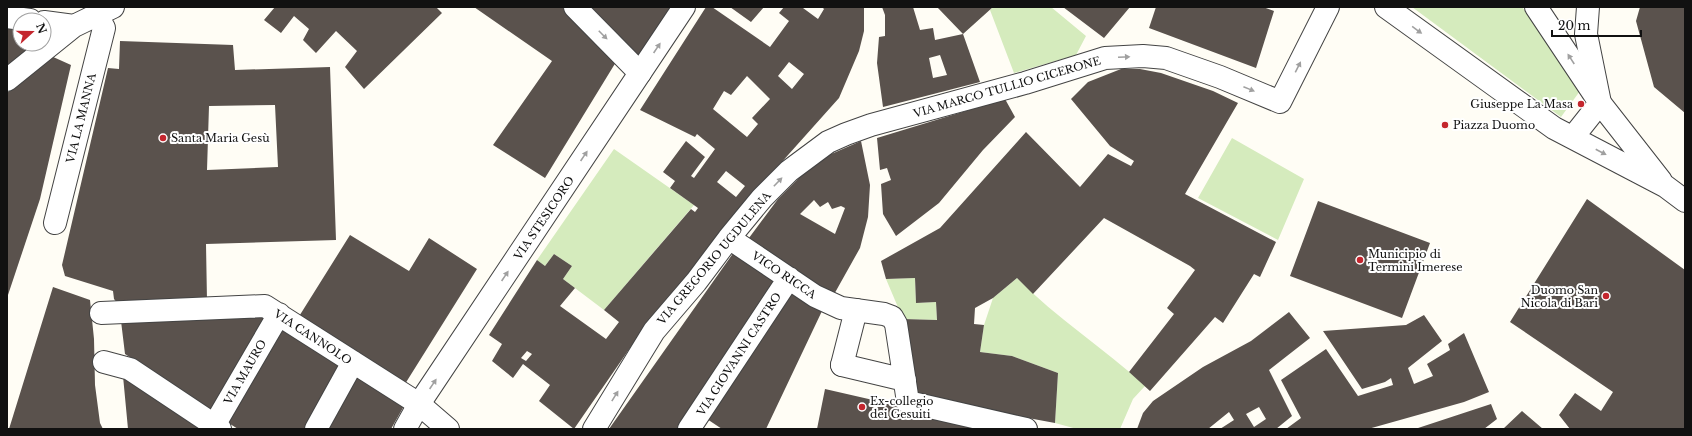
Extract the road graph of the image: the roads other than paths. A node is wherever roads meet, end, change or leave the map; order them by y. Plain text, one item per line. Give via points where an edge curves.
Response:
1 (576, 7) edge
2 (684, 7) edge
3 (1328, 7) edge
4 (1386, 7) edge
5 (1536, 7) edge
6 (1588, 7) edge
7 (105, 11) edge
8 (52, 23) edge
9 (74, 26) junction
10 (640, 73) junction
11 (7, 80) edge
12 (1600, 103) junction
13 (871, 125) joint
14 (1573, 137) junction
15 (1665, 186) junction
16 (1685, 201) edge
17 (55, 223) dead end
18 (729, 238) junction
19 (789, 278) junction
20 (848, 309) junction
21 (101, 313) dead end
22 (279, 314) junction
23 (104, 362) dead end
24 (353, 362) junction
25 (905, 380) junction
26 (419, 404) junction
27 (697, 426) edge
28 (215, 428) edge
29 (316, 429) edge
30 (404, 429) edge
31 (448, 429) edge
32 (594, 429) edge
33 (1026, 429) edge

1 -> 10 street
10 -> 2 street, VIA STESICORO
13 -> 3 street, VIA MARCO TULLIO CICERONE via 1025,84 1105,58 1166,58 1280,102
4 -> 14 street via 1554,128
12 -> 5 street
6 - 12 street via 1586,34
7 - 9 street
7 - 17 street, VIA LA MANNA via 104,28
8 - 9 street
9 - 11 street
26 -> 10 street, VIA STESICORO
12 - 14 street
12 - 15 street
18 -> 13 street, VIA GREGORIO UGDULENA via 762,198 789,171 828,142
14 -> 15 street
15 - 16 street
18 - 19 street, VICO RICCA
32 -> 18 street, VIA GREGORIO UGDULENA via 654,331
19 - 20 street, VICO RICCA via 815,296
19 - 27 street, VIA GIOVANNI CASTRO
20 - 25 street, VICO RICCA via 892,317 896,324
20 - 25 street via 842,365
21 - 22 street, VIA CANNOLO via 265,306
22 - 24 street, VIA CANNOLO
22 - 28 street, VIA MAURO
23 - 28 street via 130,369
24 - 26 street, VIA CANNOLO
24 - 29 street
25 - 33 street via 908,402
26 - 30 street, VIA STESICORO
26 - 31 street, VIA CANNOLO

